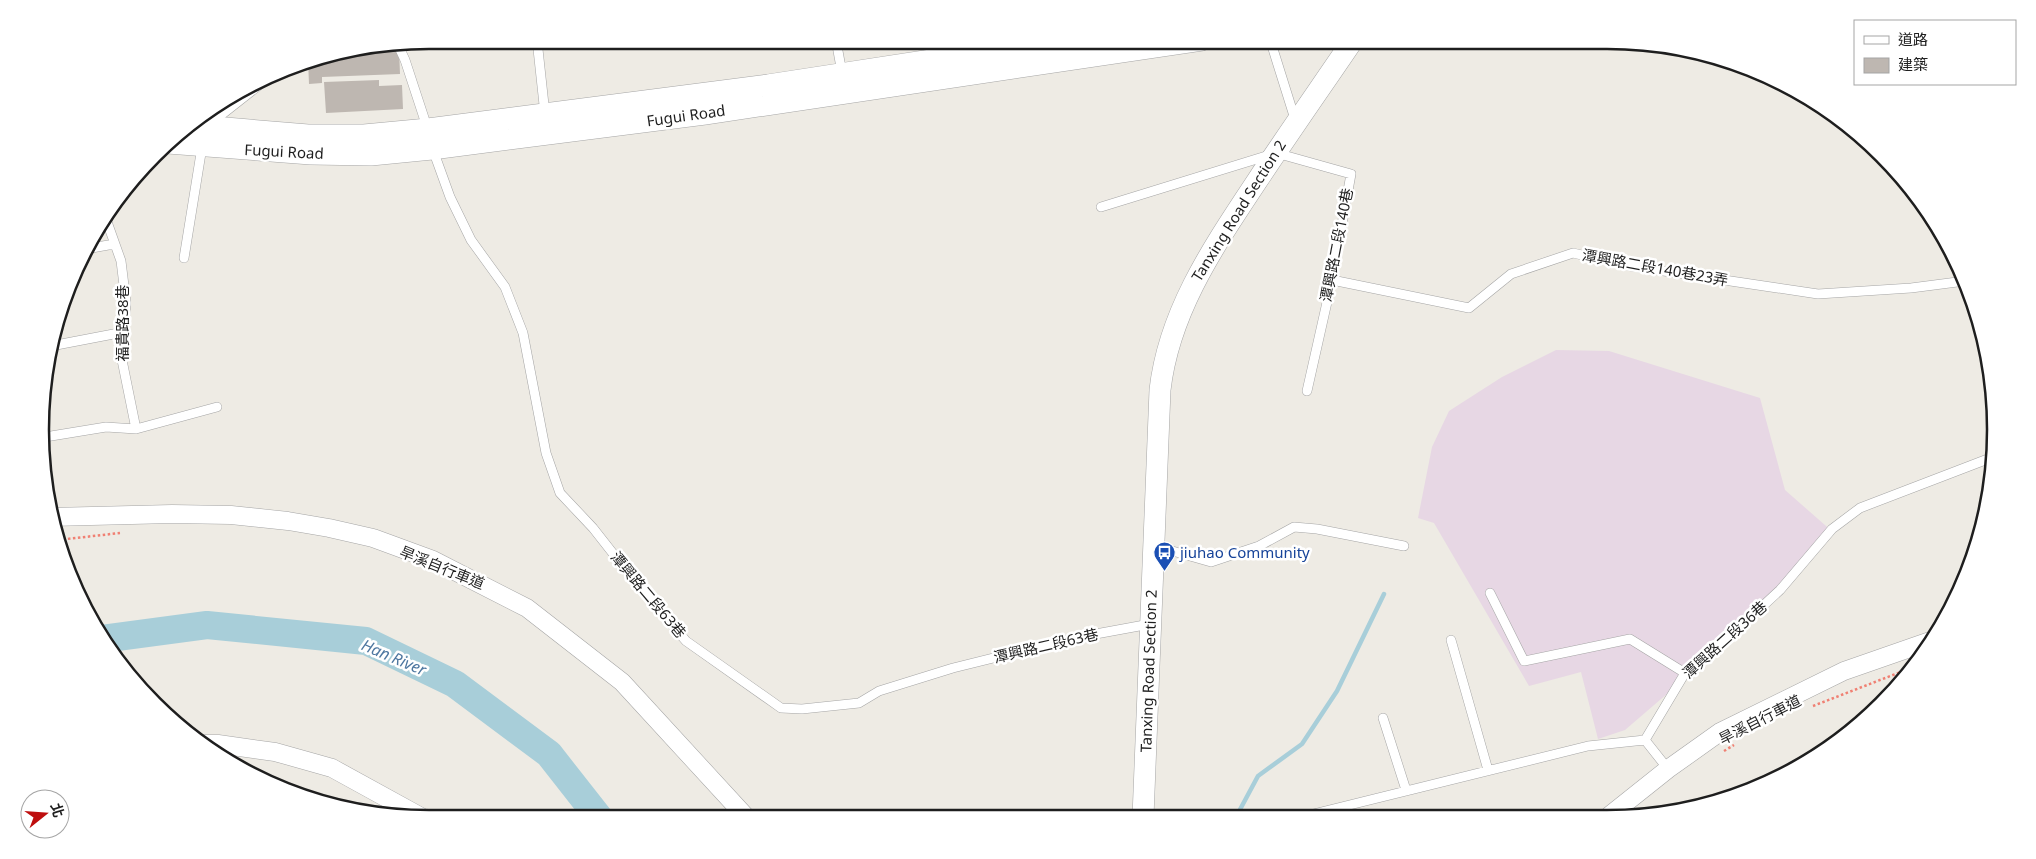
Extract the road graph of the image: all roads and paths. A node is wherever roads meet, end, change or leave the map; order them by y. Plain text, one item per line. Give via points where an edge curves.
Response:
1 (537, 49) edge
2 (838, 49) edge
3 (950, 49) edge
4 (1142, 49) edge
5 (1273, 49) edge
6 (1347, 49) edge
7 (401, 50) edge
8 (937, 50) edge
9 (842, 73) junction
10 (242, 99) edge
11 (545, 114) junction
12 (206, 125) edge
13 (1292, 127) junction
14 (193, 131) edge
15 (430, 139) junction
16 (1276, 153) junction
17 (1101, 206) dead end
18 (108, 226) edge
19 (114, 244) junction
20 (95, 247) edge
21 (184, 258) dead end
22 (1332, 280) junction
23 (1957, 282) edge
24 (124, 332) junction
25 (59, 345) edge
26 (1307, 391) dead end
27 (217, 407) dead end
28 (136, 429) junction
29 (49, 437) edge
30 (1986, 460) edge
31 (59, 517) edge
32 (127, 532) dead end
33 (65, 539) edge
34 (1155, 546) junction
35 (1404, 546) dead end
36 (1490, 593) dead end
37 (1150, 624) junction
38 (1452, 640) dead end
39 (1921, 644) edge
40 (1900, 672) edge
41 (1685, 673) junction
42 (1808, 708) dead end
43 (1383, 718) dead end
44 (1645, 740) junction
45 (1737, 743) dead end
46 (215, 744) edge
47 (1721, 753) dead end
48 (1668, 768) junction
49 (1488, 770) junction
50 (1406, 790) junction
51 (407, 809) edge
52 (739, 810) edge
53 (1143, 810) edge
54 (1328, 810) edge
55 (1617, 810) edge

1 - 11 lane
2 - 9 lane
3 - 8 street, Fugui Road
4 - 15 street, Fugui Road via 705,114
5 - 13 lane via 1294,116
6 - 13 street, Tanxing Road Section 2
7 - 15 lane, 潭興路二段63巷
8 - 9 street, Fugui Road
9 - 11 street, Fugui Road
10 - 12 lane
11 - 15 street, Fugui Road
12 - 14 street, Fugui Road
12 - 15 street, Fugui Road via 311,154 371,155
12 - 21 lane
13 - 16 street, Tanxing Road Section 2
15 - 37 lane, 潭興路二段63巷 via 450,197 471,240 505,287 523,332 546,453 560,493 686,641 781,708 859,703 879,692 953,668 1074,638
16 - 17 lane
16 - 22 lane, 潭興路二段140巷 via 1350,174
16 - 34 street, Tanxing Road Section 2 via 1204,261 1167,350 1160,390
18 - 19 lane, 福貴路38巷
19 - 20 lane
19 - 24 lane, 福貴路38巷 via 121,261 126,302
22 - 23 lane, 潭興路二段140巷23弄 via 1469,308 1511,274 1573,253 1630,266 1818,294
22 - 26 lane, 潭興路二段140巷
24 - 25 lane
24 - 28 lane, 福貴路38巷 via 122,360
27 - 28 lane
28 - 29 lane via 106,427
30 - 41 lane, 潭興路二段36巷 via 1860,508 1832,529 1780,590
31 - 52 street via 172,514 279,520 373,538 433,560 527,608 622,682
32 - 33 path
34 - 35 lane via 1211,562 1259,546 1294,527
34 - 37 street, Tanxing Road Section 2
36 - 41 lane via 1524,661 1630,640
37 - 53 street, Tanxing Road Section 2
38 - 49 lane
39 - 48 street via 1844,671 1757,712 1720,732
40 - 42 path, 旱溪自行車道
41 - 44 lane, 潭興路二段36巷
43 - 50 lane
44 - 48 lane
44 - 49 lane via 1588,746
45 - 47 path, 旱溪自行車道
46 - 51 street via 275,752 332,768
48 - 55 street
49 - 50 lane
50 - 54 lane

